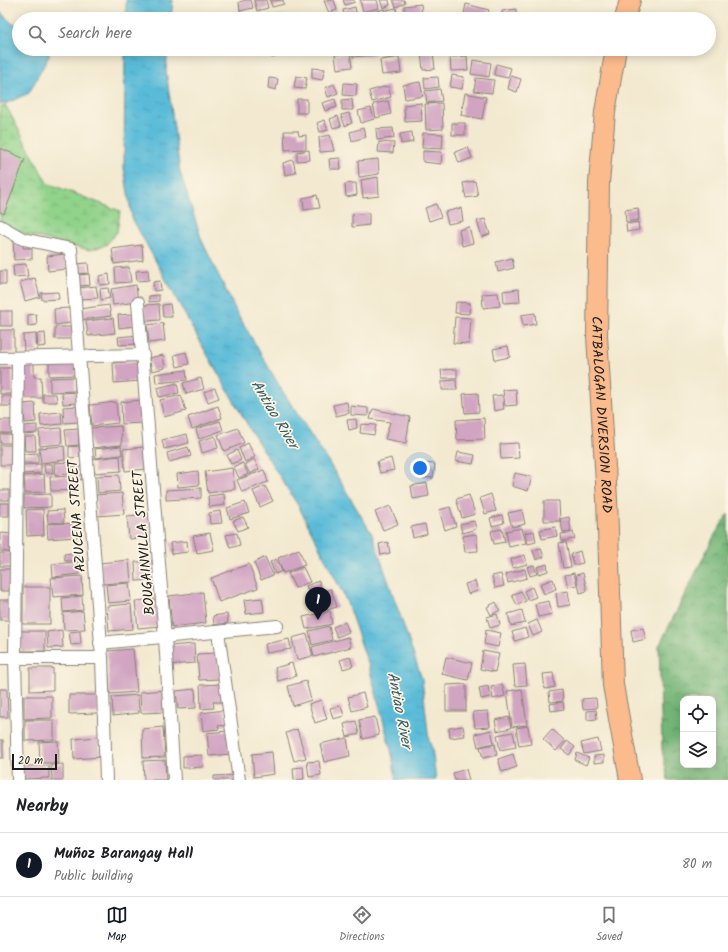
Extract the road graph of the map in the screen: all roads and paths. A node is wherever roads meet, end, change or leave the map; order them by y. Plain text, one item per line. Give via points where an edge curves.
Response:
1 (630, 0) edge
2 (627, 12) edge
3 (615, 56) edge
4 (0, 226) edge
5 (138, 303) dead end
6 (142, 355) junction
7 (79, 357) junction
8 (0, 358) edge
9 (18, 358) junction
10 (277, 626) dead end
11 (218, 632) junction
12 (165, 638) junction
13 (100, 643) junction
14 (0, 658) edge
15 (15, 658) junction
16 (102, 658) junction
17 (18, 780) edge
18 (106, 780) edge
19 (174, 780) edge
20 (239, 780) edge
21 (630, 780) edge

1 - 2 highway
3 - 21 highway, CATBALOGAN DIVERSION ROAD via 605,112 599,183 597,336 607,499 612,685
4 - 7 street, AZUCENA STREET via 23,239 71,249
5 - 6 street, BOUGAINVILLA STREET
6 - 7 street
6 - 12 street, BOUGAINVILLA STREET
7 - 9 street
7 - 13 street, AZUCENA STREET
8 - 9 street
9 - 15 street
10 - 11 street
11 - 12 street
11 - 20 street
12 - 13 street
12 - 19 street, BOUGAINVILLA STREET
13 - 16 street, AZUCENA STREET
14 - 15 street
15 - 16 street
15 - 17 street
16 - 18 street, AZUCENA STREET

